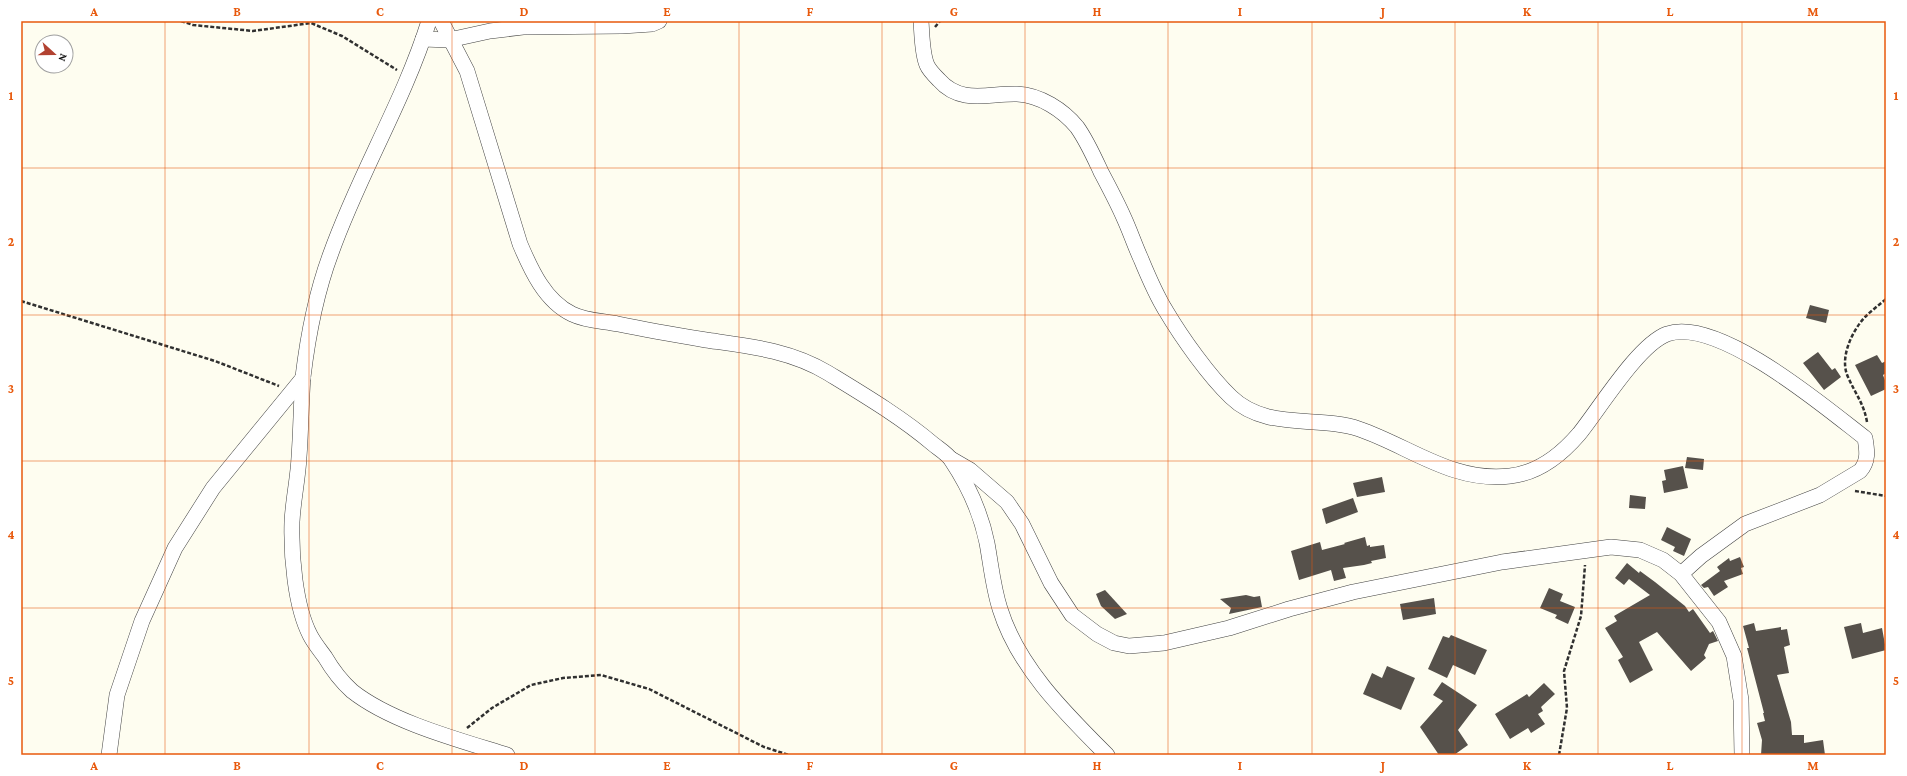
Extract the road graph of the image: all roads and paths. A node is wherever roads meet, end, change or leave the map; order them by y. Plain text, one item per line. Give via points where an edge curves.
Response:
1 (181, 21) edge
2 (428, 21) edge
3 (441, 21) edge
4 (659, 21) edge
5 (921, 21) edge
6 (423, 39) junction
7 (449, 40) junction
8 (407, 77) junction
9 (1886, 299) edge
10 (21, 300) edge
11 (303, 378) junction
12 (293, 391) junction
13 (1866, 438) junction
14 (951, 459) junction
15 (1586, 550) junction
16 (1681, 574) junction
17 (454, 739) junction
18 (109, 755) edge
19 (507, 755) edge
20 (789, 755) edge
21 (1107, 755) edge
22 (1559, 755) edge
23 (1742, 755) edge

1 - 8 path via 193,25 253,31 311,23 342,36
2 - 6 street
3 - 7 street
4 - 7 street via 652,24 622,26 523,27 490,30
5 - 13 street via 927,67 943,84 969,96 1018,94 1035,98 1056,107 1076,126 1124,218 1164,309 1221,386 1234,400 1252,411 1278,420 1345,425 1382,438 1438,465 1463,473 1510,476 1551,461 1590,421 1633,362 1668,334 1690,332 1709,335 1766,364
6 - 7 street
6 - 8 street
7 - 14 street via 467,72 530,269 540,286 562,307 589,320 658,333 747,344 815,365 911,425
8 - 11 street via 331,252 316,298
9 - 13 path via 1864,317 1851,339 1845,357 1847,375 1865,410
10 - 12 path via 215,361
11 - 12 street
11 - 17 street via 292,524 300,604 310,635 330,666 351,690 374,706
12 - 18 street via 213,488 175,548 142,621 117,695
13 - 16 street via 1867,460 1860,471 1820,494 1745,524
14 - 15 street via 970,470 1007,502 1022,524 1051,583 1072,615 1097,634 1114,643 1129,646 1164,643 1353,592 1502,562
14 - 21 street via 980,515 1000,610 1010,636 1023,658 1066,714
15 - 16 street via 1610,547 1640,550 1663,560
15 - 22 path via 1581,616 1564,671 1567,708
16 - 23 street via 1719,622 1734,656 1742,700
17 - 19 street
17 - 20 path via 492,708 531,686 564,678 601,675 649,689 764,747

